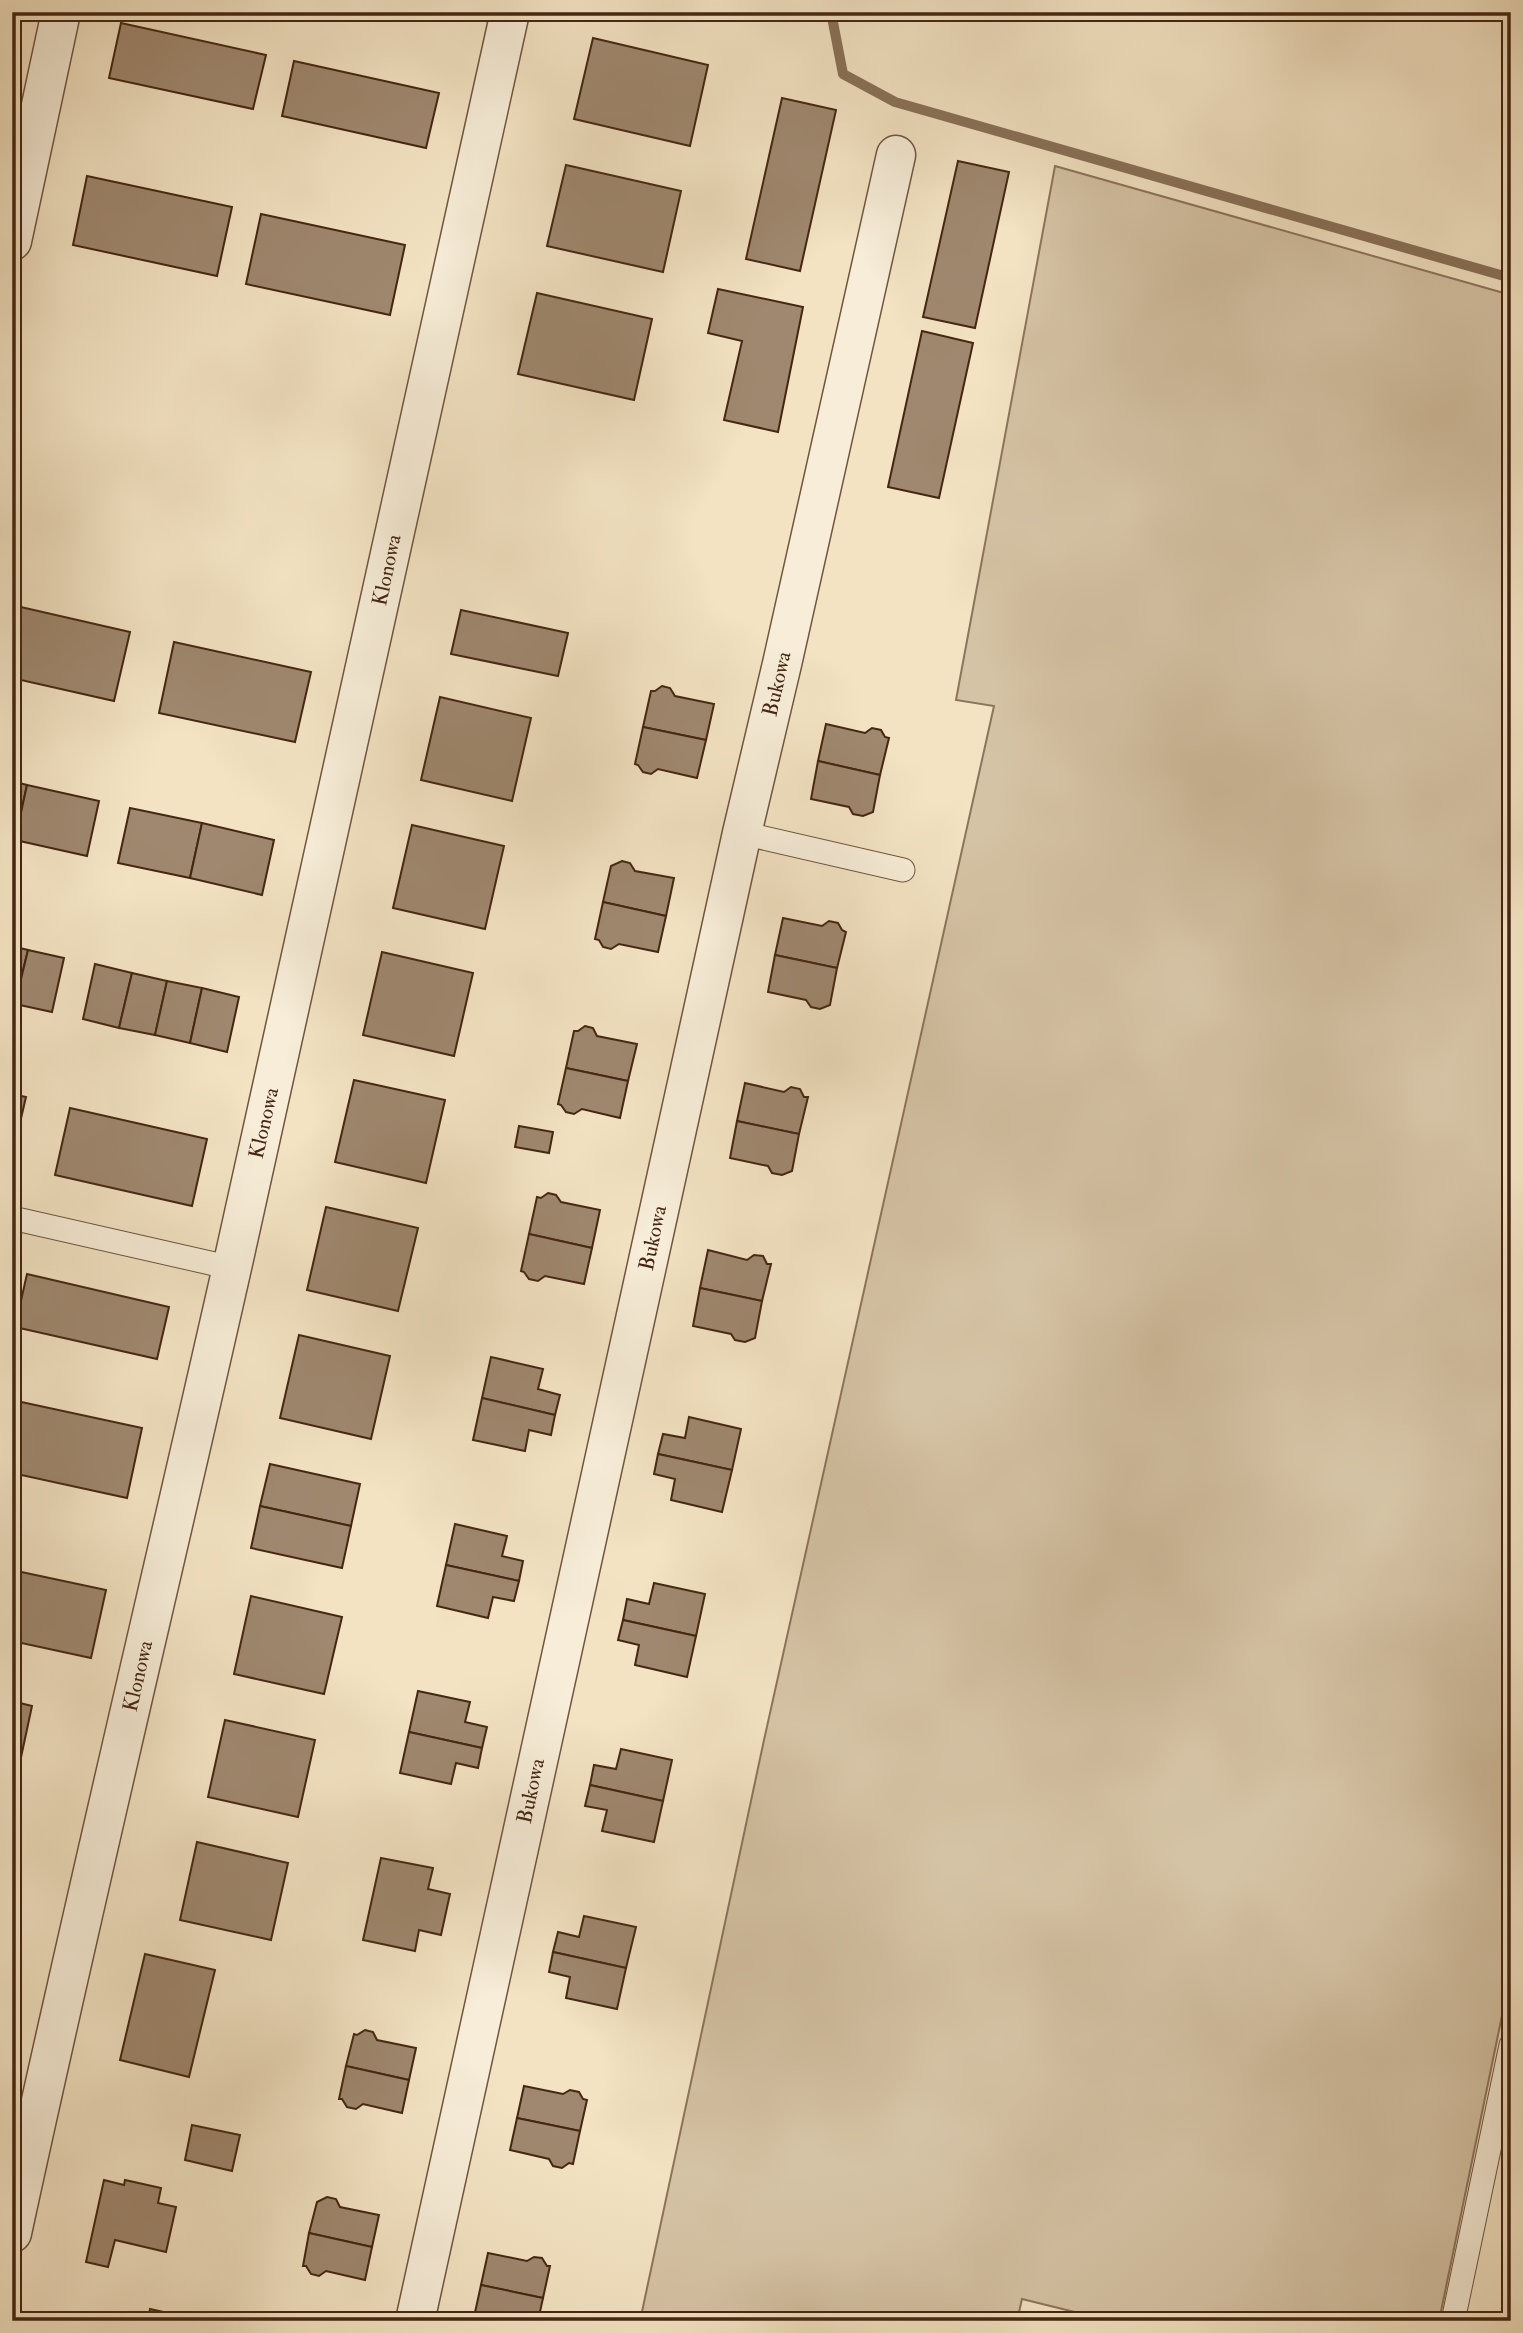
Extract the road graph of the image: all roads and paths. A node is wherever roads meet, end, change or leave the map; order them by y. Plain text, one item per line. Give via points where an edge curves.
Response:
1 (61, 12) edge
2 (510, 12) edge
3 (896, 155) dead end
4 (12, 241) edge
5 (742, 834) junction
6 (903, 870) dead end
7 (12, 1218) edge
8 (232, 1268) junction
9 (1511, 2045) edge
10 (12, 2233) edge
11 (415, 2321) edge
12 (1453, 2321) edge

1 - 4 street
2 - 8 street, Klonowa
3 - 5 street, Bukowa
5 - 6 lane
5 - 11 street, Bukowa
7 - 8 lane
8 - 10 street, Klonowa via 69,1966
9 - 12 lane

